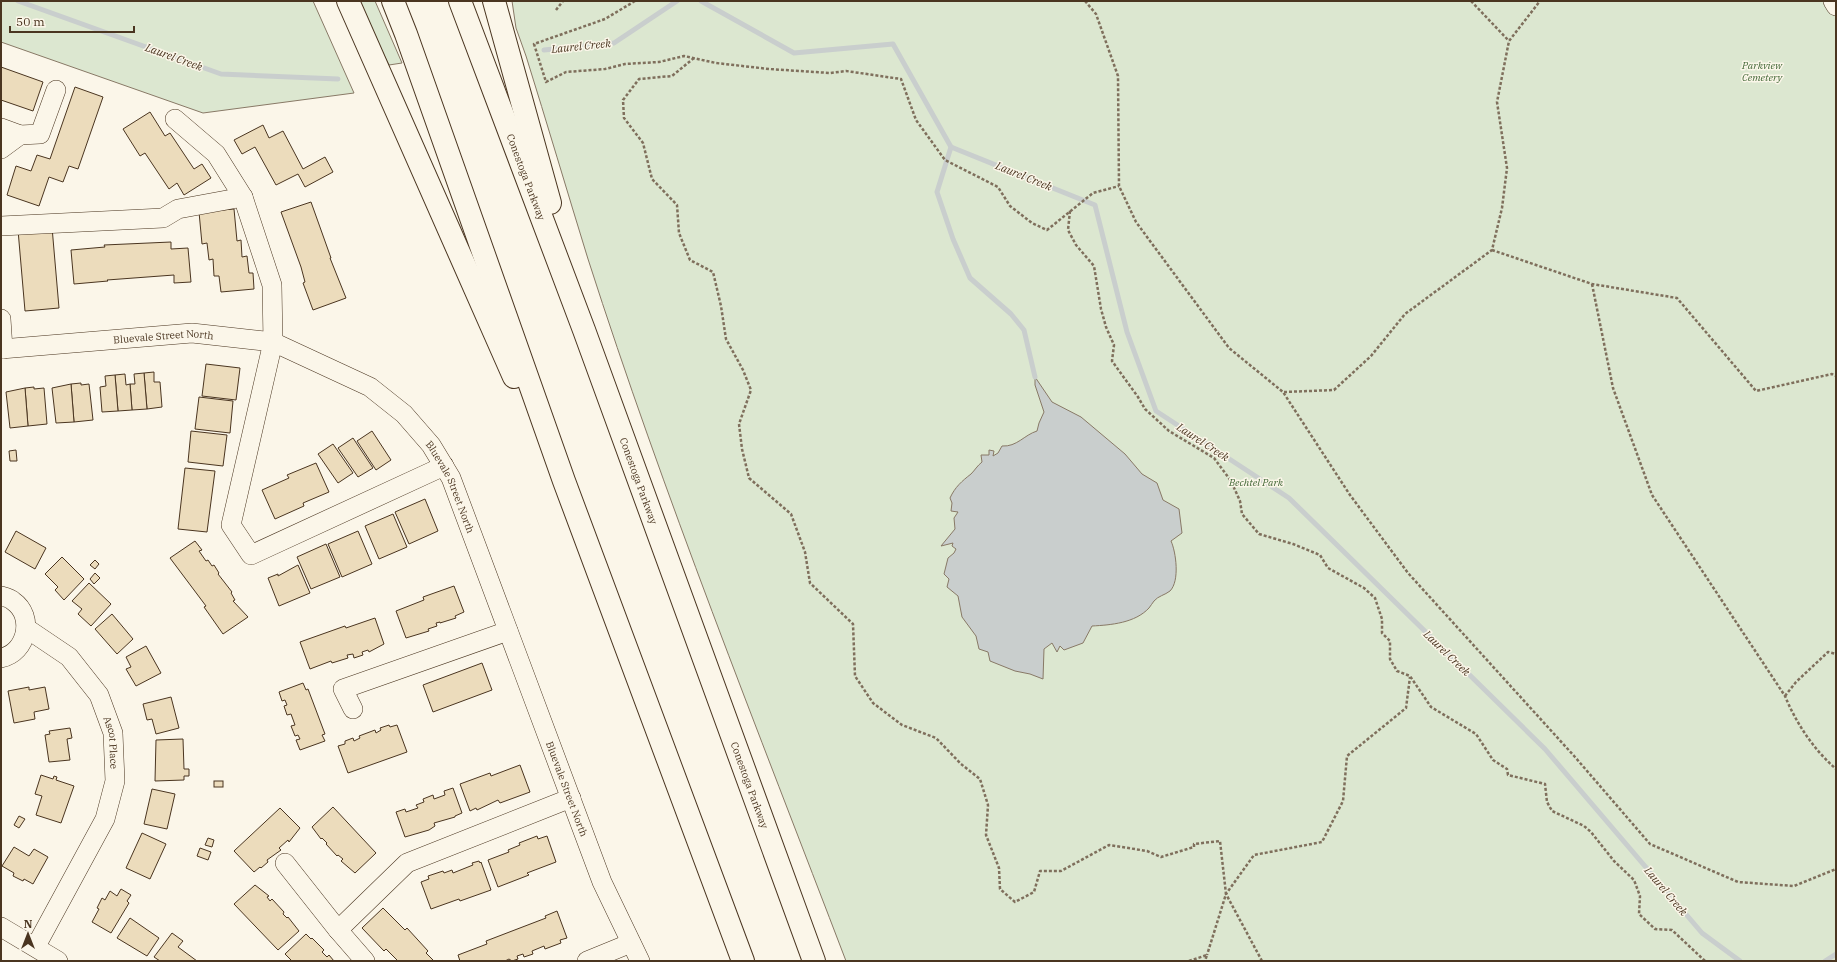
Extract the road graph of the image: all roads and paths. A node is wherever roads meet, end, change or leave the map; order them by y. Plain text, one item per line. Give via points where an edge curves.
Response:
1 (348, 1) edge
2 (393, 1) edge
3 (460, 1) edge
4 (494, 1) edge
5 (563, 1) edge
6 (635, 1) edge
7 (1085, 1) edge
8 (1471, 1) edge
9 (1540, 1) edge
10 (1833, 1) edge
11 (1836, 6) edge
12 (556, 10) dead end
13 (1509, 41) junction
14 (694, 58) junction
15 (56, 90) dead end
16 (175, 119) dead end
17 (1, 128) edge
18 (20, 135) junction
19 (1, 149) edge
20 (1119, 186) junction
21 (243, 197) junction
22 (1070, 211) junction
23 (1, 226) edge
24 (1492, 250) junction
25 (1592, 284) junction
26 (1, 319) edge
27 (584, 330) junction
28 (273, 342) junction
29 (2, 349) edge
30 (1836, 376) edge
31 (1283, 392) junction
32 (444, 466) junction
33 (564, 481) junction
34 (1, 596) edge
35 (26, 628) junction
36 (508, 631) junction
37 (1836, 654) edge
38 (1, 658) edge
39 (1410, 676) junction
40 (1785, 696) junction
41 (353, 709) dead end
42 (1836, 769) edge
43 (571, 798) junction
44 (285, 863) dead end
45 (1836, 869) edge
46 (1226, 894) junction
47 (1, 927) edge
48 (338, 930) junction
49 (631, 943) junction
50 (36, 946) junction
51 (1207, 956) junction
52 (58, 961) edge
53 (366, 961) edge
54 (587, 961) edge
55 (640, 961) edge
56 (743, 961) edge
57 (814, 961) edge
58 (1189, 961) edge
59 (1205, 961) edge
60 (1262, 961) edge
61 (1704, 961) edge

1 - 33 highway via 496,339
2 - 33 highway
3 - 27 highway, Conestoga Parkway
4 - 27 highway
5 - 12 path
6 - 14 path via 605,19 534,44 546,82 566,72 659,62 684,56
7 - 20 path via 1096,14 1118,76
8 - 13 path
9 - 13 path
10 - 11 street
13 - 24 path via 1498,102 1507,168 1502,208
14 - 22 path via 769,69 830,73 846,71 901,79 916,120 945,160 998,187 1010,206 1032,223 1047,230
14 - 46 path via 672,76 639,79 623,100 624,118 643,143 652,178 677,205 679,233 690,260 713,272 726,339 751,390 739,424 749,478 791,514 805,552 810,583 853,624 856,676 873,703 902,725 936,738 980,779 988,805 986,834 998,868 1000,889 1015,902 1034,892 1040,871 1060,871 1109,845 1147,851 1161,857 1194,847 1194,844 1220,841
15 - 18 street via 40,134
16 - 21 street via 216,154
17 - 18 street
18 - 19 street
20 - 22 path via 1093,193
20 - 31 path via 1136,222 1229,348
21 - 23 street via 178,209 163,218
21 - 28 street via 272,285
22 - 39 path via 1068,230 1076,246 1094,266 1101,309 1114,345 1112,361 1145,409 1170,432 1214,458 1234,487 1242,514 1259,534 1320,555 1328,568 1364,588 1375,598 1382,618 1382,633 1390,641 1390,659 1396,671
24 - 25 path
24 - 31 path via 1405,314 1372,356 1334,390
25 - 30 path via 1677,298 1756,391 1832,374
25 - 40 path via 1613,388 1652,495
26 - 29 street
27 - 57 highway, Conestoga Parkway
28 - 29 street, Bluevale Street North via 192,333
28 - 32 street, Bluevale Street North via 370,386 404,414 431,445
28 - 32 street via 231,525 251,555
31 - 45 path via 1350,494 1408,573 1575,757 1650,844 1738,882 1794,886
32 - 36 street, Bluevale Street North via 452,478
33 - 56 highway
34 - 35 street via 12,600 21,609
35 - 38 street via 23,641 16,650
35 - 50 street, Ascot Place via 69,657 99,695 113,733 115,781 105,818
36 - 41 street via 343,689
36 - 43 street, Bluevale Street North
37 - 40 path via 1828,652
39 - 46 path via 1406,708 1347,756 1343,801 1322,842 1254,855
39 - 61 path via 1431,707 1476,734 1493,760 1507,769 1508,775 1545,784 1547,802 1552,810 1587,829 1634,880 1640,896 1640,914 1655,929 1672,930
40 - 42 path via 1793,716 1824,759
43 - 48 street via 406,863
43 - 49 street, Bluevale Street North via 602,882
44 - 48 street
46 - 51 path
46 - 60 path
47 - 50 street
48 - 53 street
49 - 54 street
49 - 55 street, Bluevale Street North
50 - 52 street
51 - 58 path
51 - 59 path

